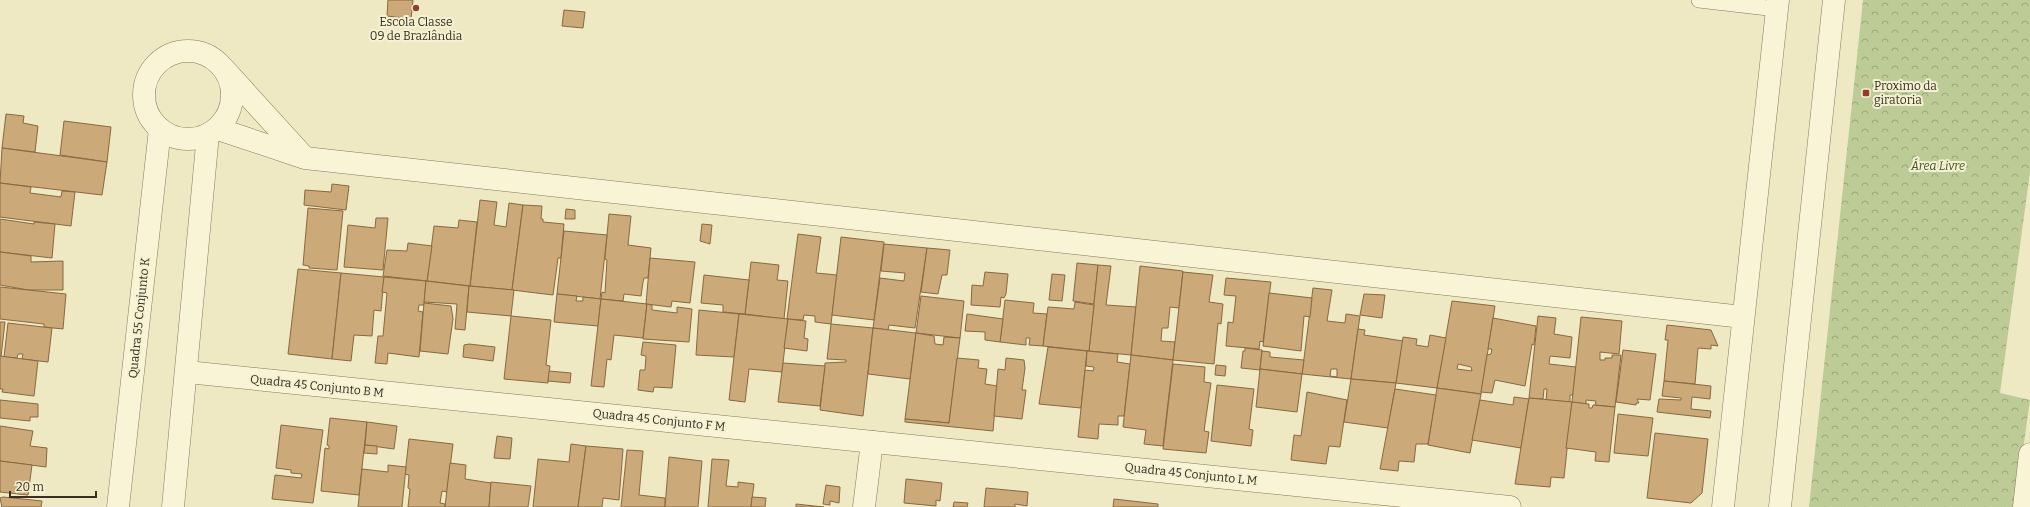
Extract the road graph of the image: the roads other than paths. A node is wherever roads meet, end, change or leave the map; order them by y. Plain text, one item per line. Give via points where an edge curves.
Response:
1 (1699, 0) edge
2 (1834, 0) edge
3 (1778, 4) edge
4 (224, 69) junction
5 (160, 129) junction
6 (213, 131) junction
7 (305, 158) junction
8 (1743, 317) junction
9 (187, 372) junction
10 (447, 399) joint
11 (872, 442) junction
12 (2030, 454) edge
13 (118, 507) edge
14 (173, 507) edge
15 (864, 507) edge
16 (1510, 507) edge
17 (1723, 507) edge
18 (1780, 507) edge
19 (2024, 507) edge

1 - 3 lane
2 - 18 street
3 - 8 street
4 - 5 street via 213,58 192,51 170,54 158,63 149,74 145,104 150,118
4 - 6 street via 231,82 232,98 229,112
4 - 7 street
5 - 6 street via 171,136 183,139 196,138
5 - 13 street, Quadra 55 Conjunto K
6 - 7 street
6 - 9 street
7 - 8 street
8 - 17 street
9 - 10 street, Quadra 45 Conjunto B M
9 - 14 street
10 - 11 street, Quadra 45 Conjunto F M
11 - 15 street
11 - 16 street, Quadra 45 Conjunto L M
12 - 19 street

